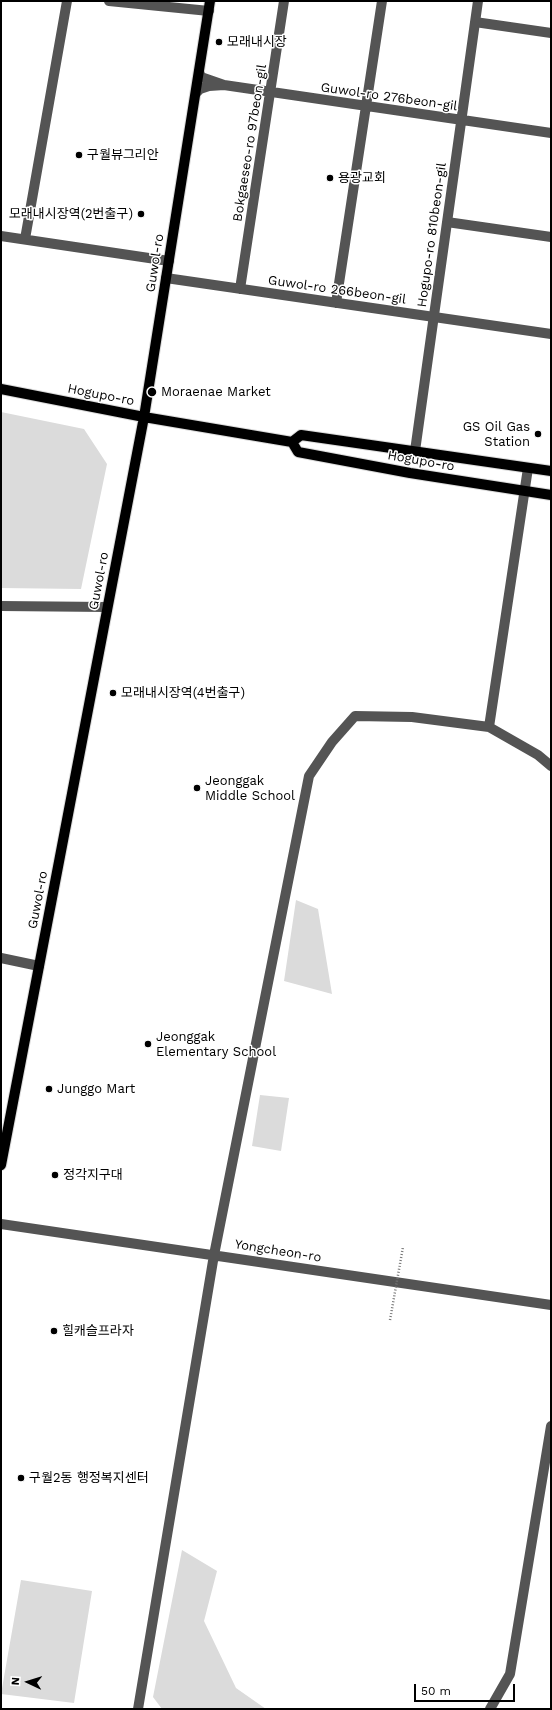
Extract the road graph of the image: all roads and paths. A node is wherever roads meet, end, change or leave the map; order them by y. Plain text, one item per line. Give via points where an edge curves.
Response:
1 (67, 1) edge
2 (109, 1) edge
3 (210, 1) edge
4 (284, 1) edge
5 (382, 1) edge
6 (478, 1) edge
7 (209, 11) junction
8 (475, 22) junction
9 (551, 33) edge
10 (199, 72) junction
11 (224, 85) junction
12 (271, 92) junction
13 (196, 93) junction
14 (367, 106) junction
15 (461, 120) junction
16 (551, 133) edge
17 (447, 222) junction
18 (1, 236) edge
19 (551, 237) edge
20 (25, 239) junction
21 (169, 261) junction
22 (166, 278) junction
23 (240, 289) junction
24 (336, 303) junction
25 (433, 317) junction
26 (551, 334) edge
27 (1, 389) edge
28 (144, 417) junction
29 (292, 442) junction
30 (415, 451) junction
31 (528, 468) junction
32 (551, 471) edge
33 (524, 491) junction
34 (551, 495) edge
35 (1, 606) edge
36 (107, 607) junction
37 (489, 727) junction
38 (551, 766) edge
39 (1, 958) edge
40 (39, 966) junction
41 (1, 1165) edge
42 (1, 1224) edge
43 (403, 1247) dead end
44 (214, 1255) junction
45 (551, 1305) edge
46 (390, 1320) dead end
47 (551, 1426) edge
48 (138, 1709) edge
49 (490, 1709) edge

1 - 20 street
2 - 7 street
3 - 7 main road, Guwol-ro
4 - 12 street, Bokgaeseo-ro 97beon-gil
5 - 14 street
6 - 8 street, Hogupo-ro 810beon-gil
7 - 10 main road, Guwol-ro
8 - 9 street
8 - 15 street, Hogupo-ro 810beon-gil
10 - 11 street via 201,77
10 - 13 main road, Guwol-ro
11 - 12 street, Guwol-ro 276beon-gil
11 - 13 street via 209,86
12 - 14 street, Guwol-ro 276beon-gil
12 - 23 street, Bokgaeseo-ro 97beon-gil
13 - 21 main road, Guwol-ro
14 - 15 street, Guwol-ro 276beon-gil
14 - 24 street
15 - 16 street, Guwol-ro 276beon-gil
15 - 17 street, Hogupo-ro 810beon-gil
17 - 19 street
17 - 25 street, Hogupo-ro 810beon-gil
18 - 20 street
20 - 21 street
21 - 22 main road, Guwol-ro
22 - 23 street, Guwol-ro 266beon-gil
22 - 28 main road, Guwol-ro
23 - 24 street, Guwol-ro 266beon-gil
24 - 25 street, Guwol-ro 266beon-gil
25 - 26 street, Guwol-ro 266beon-gil
25 - 30 street, Hogupo-ro 810beon-gil
27 - 28 main road, Hogupo-ro
28 - 29 main road, Hogupo-ro
28 - 36 main road, Guwol-ro
29 - 30 main road, Hogupo-ro via 301,435
29 - 33 main road, Hogupo-ro via 298,452
30 - 31 main road, Hogupo-ro
31 - 32 main road, Hogupo-ro
31 - 33 street
33 - 34 main road, Hogupo-ro
33 - 37 street
35 - 36 street
36 - 40 main road, Guwol-ro
37 - 38 street via 538,755
37 - 44 street via 412,717 355,716 332,742 309,776
39 - 40 street
40 - 41 main road, Guwol-ro
42 - 44 street, Yongcheon-ro
43 - 46 path, bridge
44 - 45 street, Yongcheon-ro
44 - 48 street
47 - 49 street via 510,1674

